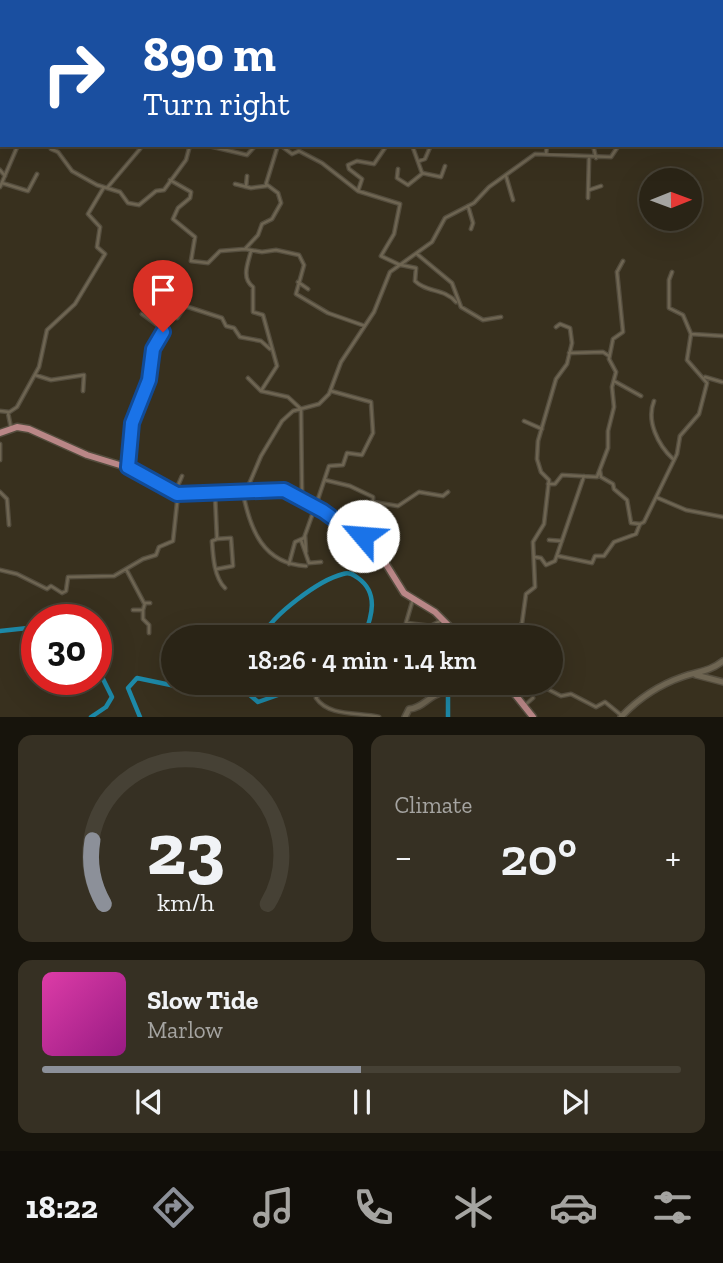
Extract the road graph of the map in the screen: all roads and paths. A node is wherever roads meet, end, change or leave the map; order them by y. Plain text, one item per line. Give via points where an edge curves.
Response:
1 (17, 147) edge
2 (51, 147) edge
3 (189, 147) edge
4 (213, 147) edge
5 (254, 147) edge
6 (278, 147) edge
7 (282, 147) edge
8 (386, 147) edge
9 (413, 147) edge
10 (430, 147) edge
11 (547, 147) edge
12 (593, 147) edge
13 (618, 147) edge
14 (140, 149) dead end
15 (546, 154) junction
16 (589, 158) junction
17 (596, 158) junction
18 (419, 160) junction
19 (445, 166) dead end
20 (398, 169) dead end
21 (0, 170) edge
22 (423, 173) junction
23 (37, 174) dead end
24 (5, 176) junction
25 (247, 176) dead end
26 (506, 176) junction
27 (170, 180) junction
28 (235, 184) dead end
29 (1, 185) edge
30 (266, 186) junction
31 (601, 186) dead end
32 (246, 187) junction
33 (105, 188) junction
34 (589, 190) junction
35 (358, 191) junction
36 (588, 198) dead end
37 (513, 200) dead end
38 (468, 206) junction
39 (471, 229) dead end
40 (245, 249) junction
41 (251, 251) junction
42 (417, 254) junction
43 (624, 261) dead end
44 (400, 265) junction
45 (672, 272) dead end
46 (298, 282) junction
47 (308, 289) dead end
48 (457, 304) junction
49 (142, 314) dead end
50 (501, 317) dead end
51 (158, 324) junction
52 (365, 326) junction
53 (555, 327) dead end
54 (691, 334) junction
55 (723, 337) edge
56 (271, 349) junction
57 (569, 353) junction
58 (610, 356) junction
59 (35, 375) junction
60 (702, 376) junction
61 (248, 378) dead end
62 (614, 381) junction
63 (722, 382) edge
64 (82, 391) dead end
65 (261, 391) junction
66 (331, 391) junction
67 (641, 397) dead end
68 (654, 401) dead end
69 (301, 409) junction
70 (0, 411) edge
71 (9, 412) junction
72 (524, 421) dead end
73 (11, 428) junction
74 (542, 429) junction
75 (0, 433) edge
76 (0, 444) edge
77 (673, 459) junction
78 (0, 460) edge
79 (128, 467) junction
80 (599, 468) junction
81 (182, 476) dead end
82 (584, 476) junction
83 (326, 480) junction
84 (548, 484) junction
85 (0, 492) edge
86 (448, 492) dead end
87 (176, 493) junction
88 (244, 493) junction
89 (215, 494) junction
90 (658, 498) junction
91 (302, 499) junction
92 (373, 502) junction
93 (315, 506) junction
94 (323, 511) junction
95 (723, 517) edge
96 (640, 524) junction
97 (9, 525) dead end
98 (305, 535) junction
99 (216, 539) junction
100 (301, 540) junction
101 (363, 540) junction
102 (550, 540) dead end
103 (562, 541) junction
104 (306, 552) junction
105 (558, 556) junction
106 (534, 557) junction
107 (321, 562) dead end
108 (289, 564) junction
109 (306, 566) dead end
110 (126, 569) junction
111 (216, 569) junction
112 (0, 570) edge
113 (225, 588) dead end
114 (413, 599) junction
115 (145, 603) junction
116 (150, 603) dead end
117 (133, 610) dead end
118 (144, 610) junction
119 (445, 622) junction
120 (444, 625) edge
121 (448, 625) edge
122 (521, 625) edge
123 (149, 633) dead end
124 (723, 661) edge
125 (693, 675) junction
126 (723, 682) edge
127 (318, 695) edge
128 (440, 695) edge
129 (515, 695) edge
130 (560, 695) edge
131 (533, 698) dead end
132 (524, 706) junction
133 (622, 716) edge
134 (379, 717) edge
135 (405, 717) edge
136 (533, 717) edge

1 - 24 street
2 - 33 street via 72,171
3 - 27 street via 186,160
4 - 5 street via 247,155
6 - 30 street
7 - 35 street via 313,158
8 - 35 street via 374,164 353,161 348,165 362,179
9 - 18 street
10 - 18 street via 426,158
11 - 15 street
12 - 17 street
13 - 17 street via 612,156
14 - 33 street
15 - 16 street
15 - 26 street via 533,155
16 - 17 street
16 - 34 street
18 - 22 street
19 - 22 street via 441,177
20 - 22 street via 397,178 408,185
21 - 24 street
23 - 29 street via 28,191
24 - 29 street
25 - 32 street
26 - 37 street
26 - 38 street
27 - 33 street via 164,190 139,205
27 - 40 street via 191,192 173,219 195,237 191,261 208,263 220,251
28 - 32 street
30 - 32 street
30 - 40 street via 278,193 281,202
31 - 34 street
33 - 59 street via 88,214 100,227 97,248 105,254 75,304 43,336
34 - 36 street
35 - 44 street via 400,204 394,234 381,255
38 - 39 street
38 - 42 street via 445,218 435,239
40 - 41 street
41 - 46 street via 276,250 302,257
41 - 56 street via 246,272 253,287 253,312 263,315
42 - 44 street
42 - 48 street via 452,283
43 - 58 street via 617,272 623,332 613,339
44 - 48 street via 416,268 414,279 422,288 446,293
44 - 52 street via 386,279
45 - 54 street via 669,308 683,315
46 - 47 street
46 - 52 street via 296,294 328,313
48 - 50 street via 483,320
49 - 51 street
51 - 56 street via 164,315 177,318 185,306 222,318 240,337 261,341
51 - 79 street via 164,331 153,349 149,380 132,423
52 - 66 street via 341,362
53 - 57 street via 560,324 570,329
54 - 55 street
54 - 60 street via 687,358
56 - 65 street via 276,370
57 - 58 street
57 - 74 street via 566,367 556,379
58 - 62 street
59 - 64 street via 51,380 84,375
59 - 71 street via 17,407
60 - 63 street
60 - 77 street via 708,385 700,412 680,436
61 - 65 street
62 - 67 street
62 - 80 street via 608,448
65 - 69 street via 288,397
66 - 69 street via 319,404
66 - 83 street via 371,402 373,426 362,456 347,453 343,465 329,466
68 - 77 street via 650,417 656,439
69 - 88 street via 278,426
69 - 91 street
70 - 71 street
71 - 73 street
72 - 74 street
73 - 75 main road
73 - 79 main road via 29,429
74 - 84 street via 537,458
76 - 78 street
77 - 90 street
79 - 87 main road
80 - 82 street via 597,477
80 - 96 street via 601,477 627,500 631,523
81 - 87 street
82 - 84 street via 562,475
82 - 103 street
83 - 92 street via 350,486 373,497
83 - 94 street via 318,499
84 - 106 street via 544,524 533,542
85 - 97 street via 6,499
86 - 92 street via 443,496 419,492 398,506
87 - 89 main road
87 - 110 street via 173,541
88 - 89 main road
88 - 91 main road via 278,489
88 - 108 street via 253,531 274,555
89 - 99 street
90 - 95 street via 686,510
90 - 96 street
91 - 93 main road
92 - 101 street via 361,523
93 - 94 main road
93 - 98 street
94 - 101 main road
96 - 105 street via 636,534 614,542 592,563
98 - 100 street
98 - 104 street
99 - 111 street via 212,541
99 - 111 street via 232,538 234,562 233,567
100 - 104 street
100 - 108 street via 295,542
101 - 114 main road via 382,554 403,591
102 - 103 street
103 - 105 street
104 - 107 street via 309,563
105 - 106 street via 547,565 541,557
106 - 122 street via 535,587 526,594
108 - 109 street
110 - 112 street via 112,576 68,577 64,593
110 - 115 street
111 - 113 street
114 - 119 main road
114 - 119 street via 406,623 429,626
115 - 116 street
115 - 118 street
117 - 118 street
118 - 123 street
119 - 120 street
119 - 121 main road
124 - 125 main road
125 - 126 main road
125 - 133 main road via 657,689
127 - 134 street via 323,706 351,716
128 - 135 main road via 409,709
129 - 132 main road
130 - 133 street via 574,695 596,707 605,702
131 - 132 street
132 - 136 main road

